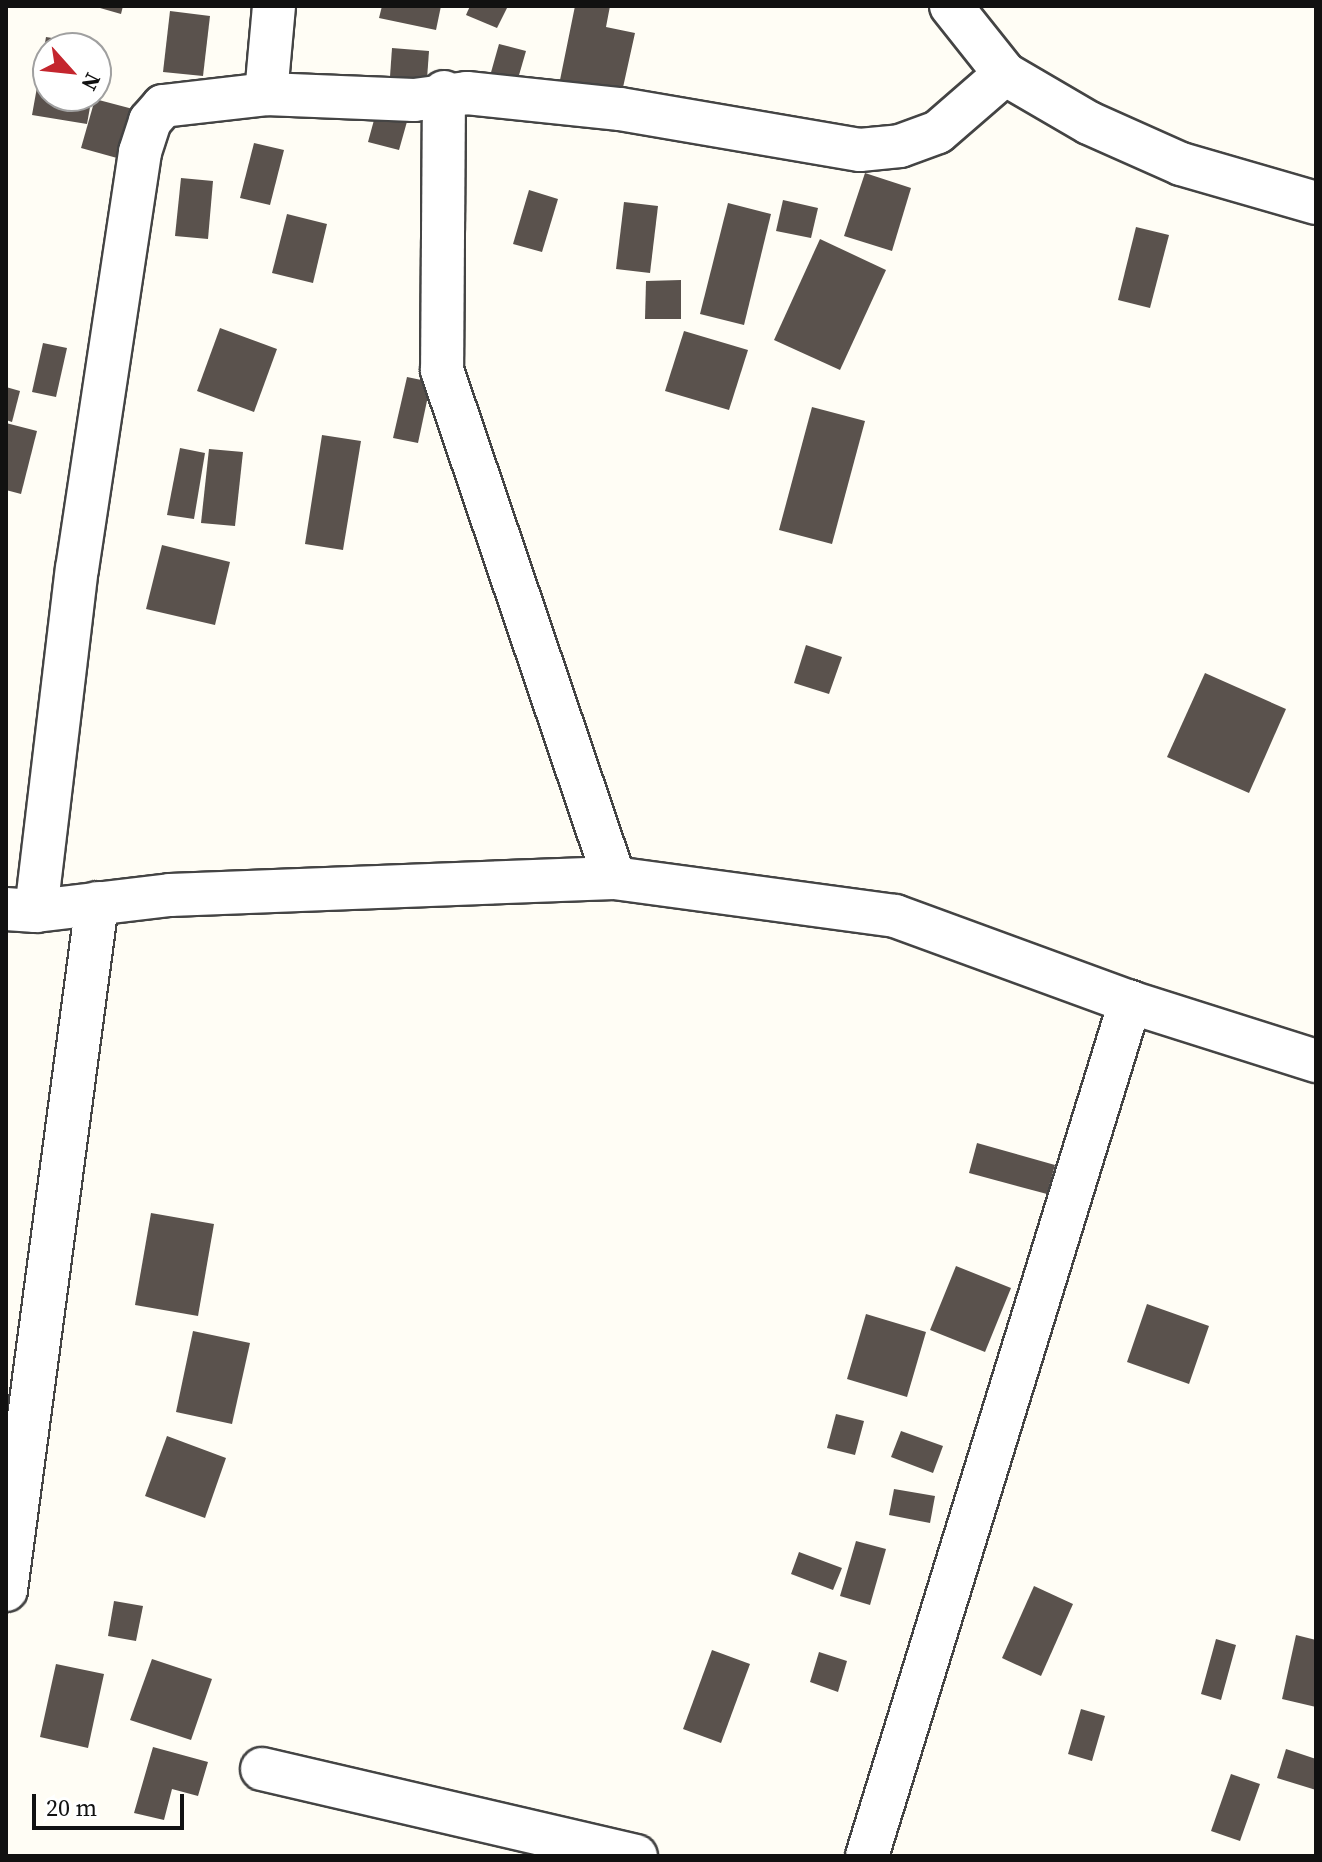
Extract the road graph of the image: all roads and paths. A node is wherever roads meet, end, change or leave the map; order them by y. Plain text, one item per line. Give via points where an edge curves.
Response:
1 (274, 6) edge
2 (951, 6) edge
3 (1005, 74) junction
4 (444, 92) junction
5 (266, 94) junction
6 (1316, 203) edge
7 (614, 878) junction
8 (97, 903) junction
9 (21, 910) edge
10 (1130, 1002) junction
11 (1316, 1061) edge
12 (6, 1590) edge
13 (262, 1769) dead end
14 (636, 1856) edge
15 (867, 1856) edge

1 - 5 street
2 - 3 street
3 - 4 street via 938,132 900,146 860,150 620,109
3 - 6 street via 1089,123 1181,164
4 - 5 street via 414,100
4 - 7 street via 442,370
5 - 9 street via 163,106 150,121 140,152
7 - 8 street via 202,893
7 - 10 street via 895,916
8 - 9 street
8 - 12 street
10 - 11 street
10 - 15 street
13 - 14 street

